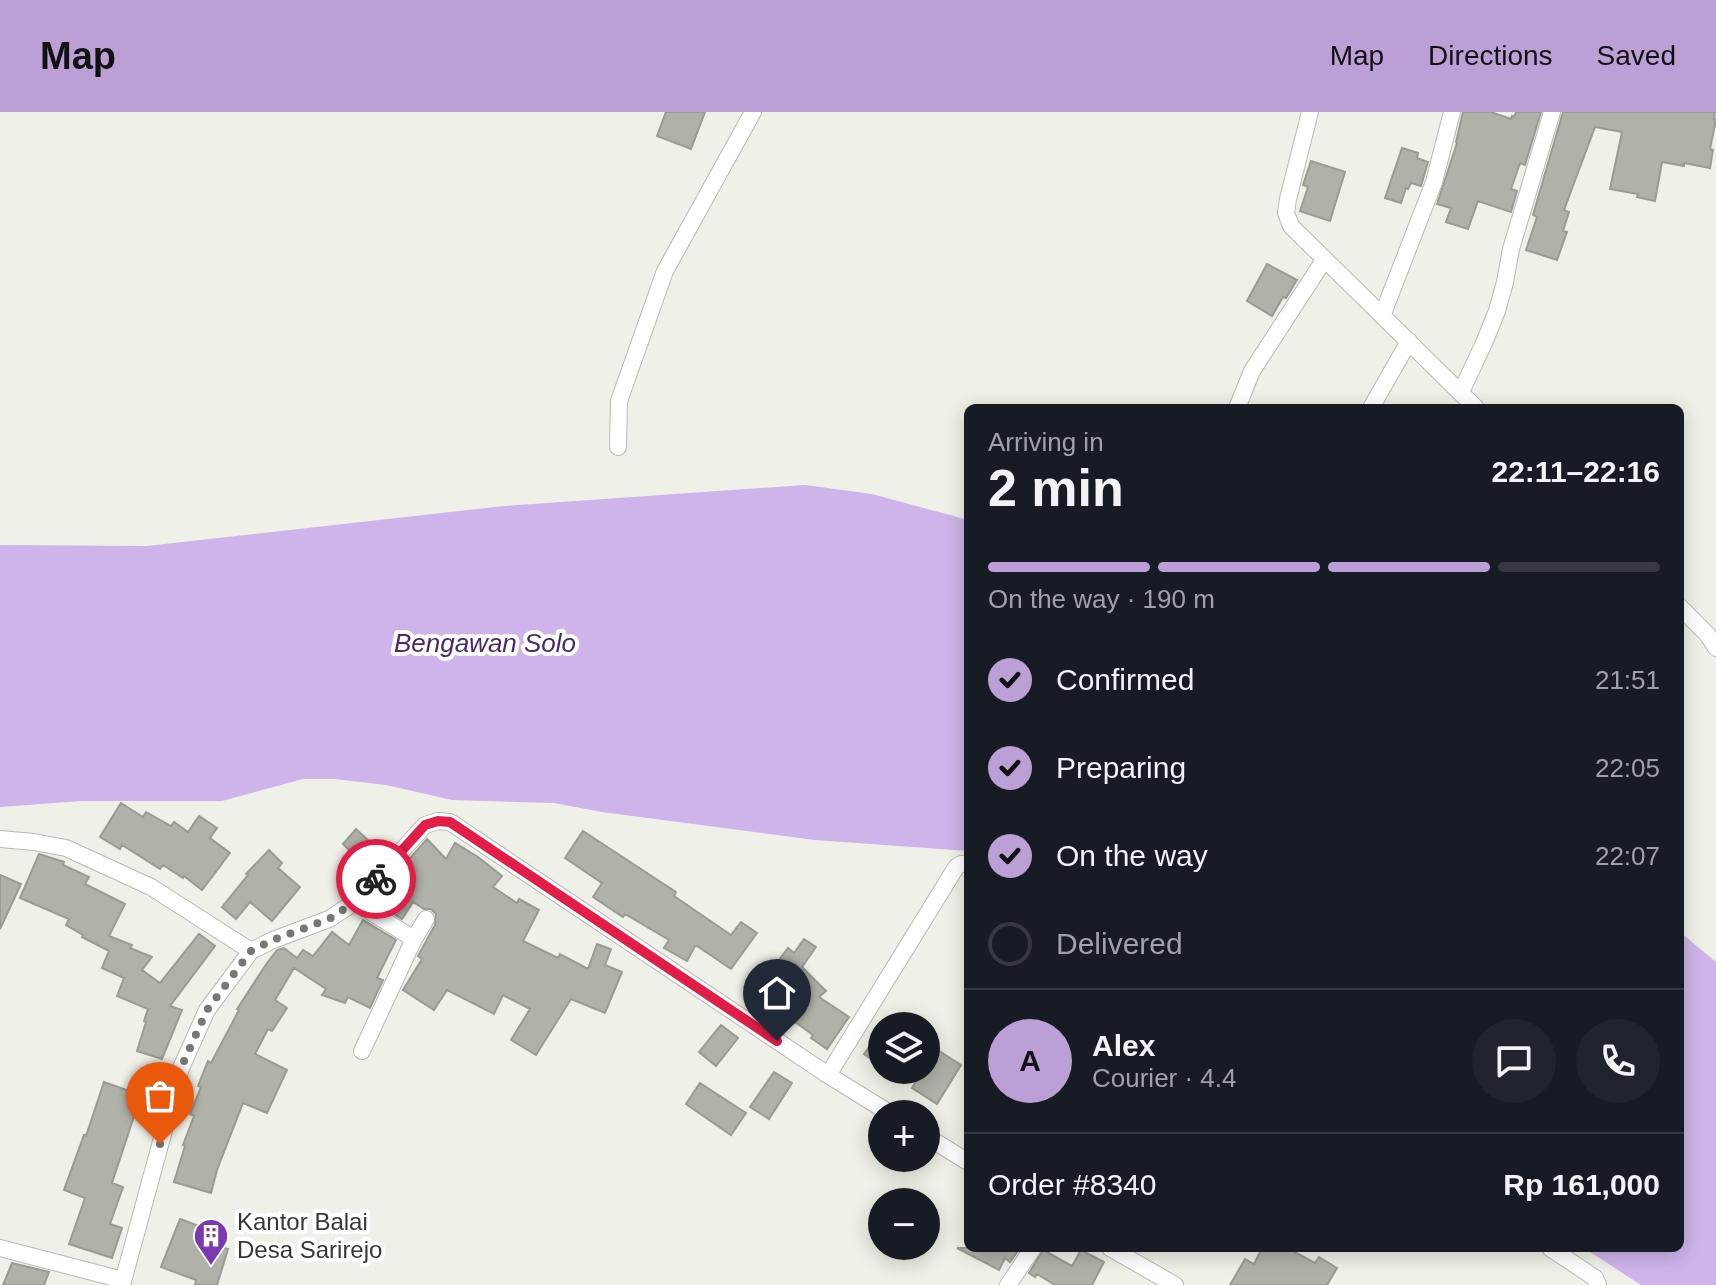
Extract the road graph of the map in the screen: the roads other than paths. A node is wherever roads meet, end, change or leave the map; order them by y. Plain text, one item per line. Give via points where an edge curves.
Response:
1 (753, 112) edge
2 (1310, 112) edge
3 (1452, 112) edge
4 (1552, 112) edge
5 (1324, 260) junction
6 (1382, 316) junction
7 (1409, 341) junction
8 (1461, 392) junction
9 (1239, 404) edge
10 (1373, 404) edge
11 (1472, 404) edge
12 (618, 447) dead end
13 (1684, 611) edge
14 (1716, 648) edge
15 (0, 839) edge
16 (964, 863) edge
17 (355, 902) junction
18 (426, 919) dead end
19 (414, 939) junction
20 (251, 951) junction
21 (362, 1051) dead end
22 (828, 1075) junction
23 (868, 1100) edge
24 (940, 1145) edge
25 (964, 1160) edge
26 (0, 1248) edge
27 (1030, 1252) edge
28 (1129, 1252) edge
29 (1556, 1252) edge
30 (122, 1282) edge
31 (1008, 1285) edge
32 (1175, 1285) edge
33 (1598, 1285) edge

1 - 12 street via 665,271 619,401
2 - 5 street via 1286,213 1291,226
3 - 6 street via 1434,182
4 - 8 street via 1497,311
5 - 6 street
5 - 9 street via 1252,371
6 - 7 street
7 - 8 street
7 - 10 street
8 - 11 street
13 - 14 street
15 - 20 street via 66,848 151,887
16 - 22 street via 957,865
17 - 19 street
17 - 20 street via 329,919
17 - 22 street via 425,825 450,822
18 - 19 street
19 - 21 street
20 - 30 street via 207,1010 181,1068
22 - 23 street
24 - 25 street
26 - 30 street
27 - 31 street
28 - 32 street
29 - 33 street

